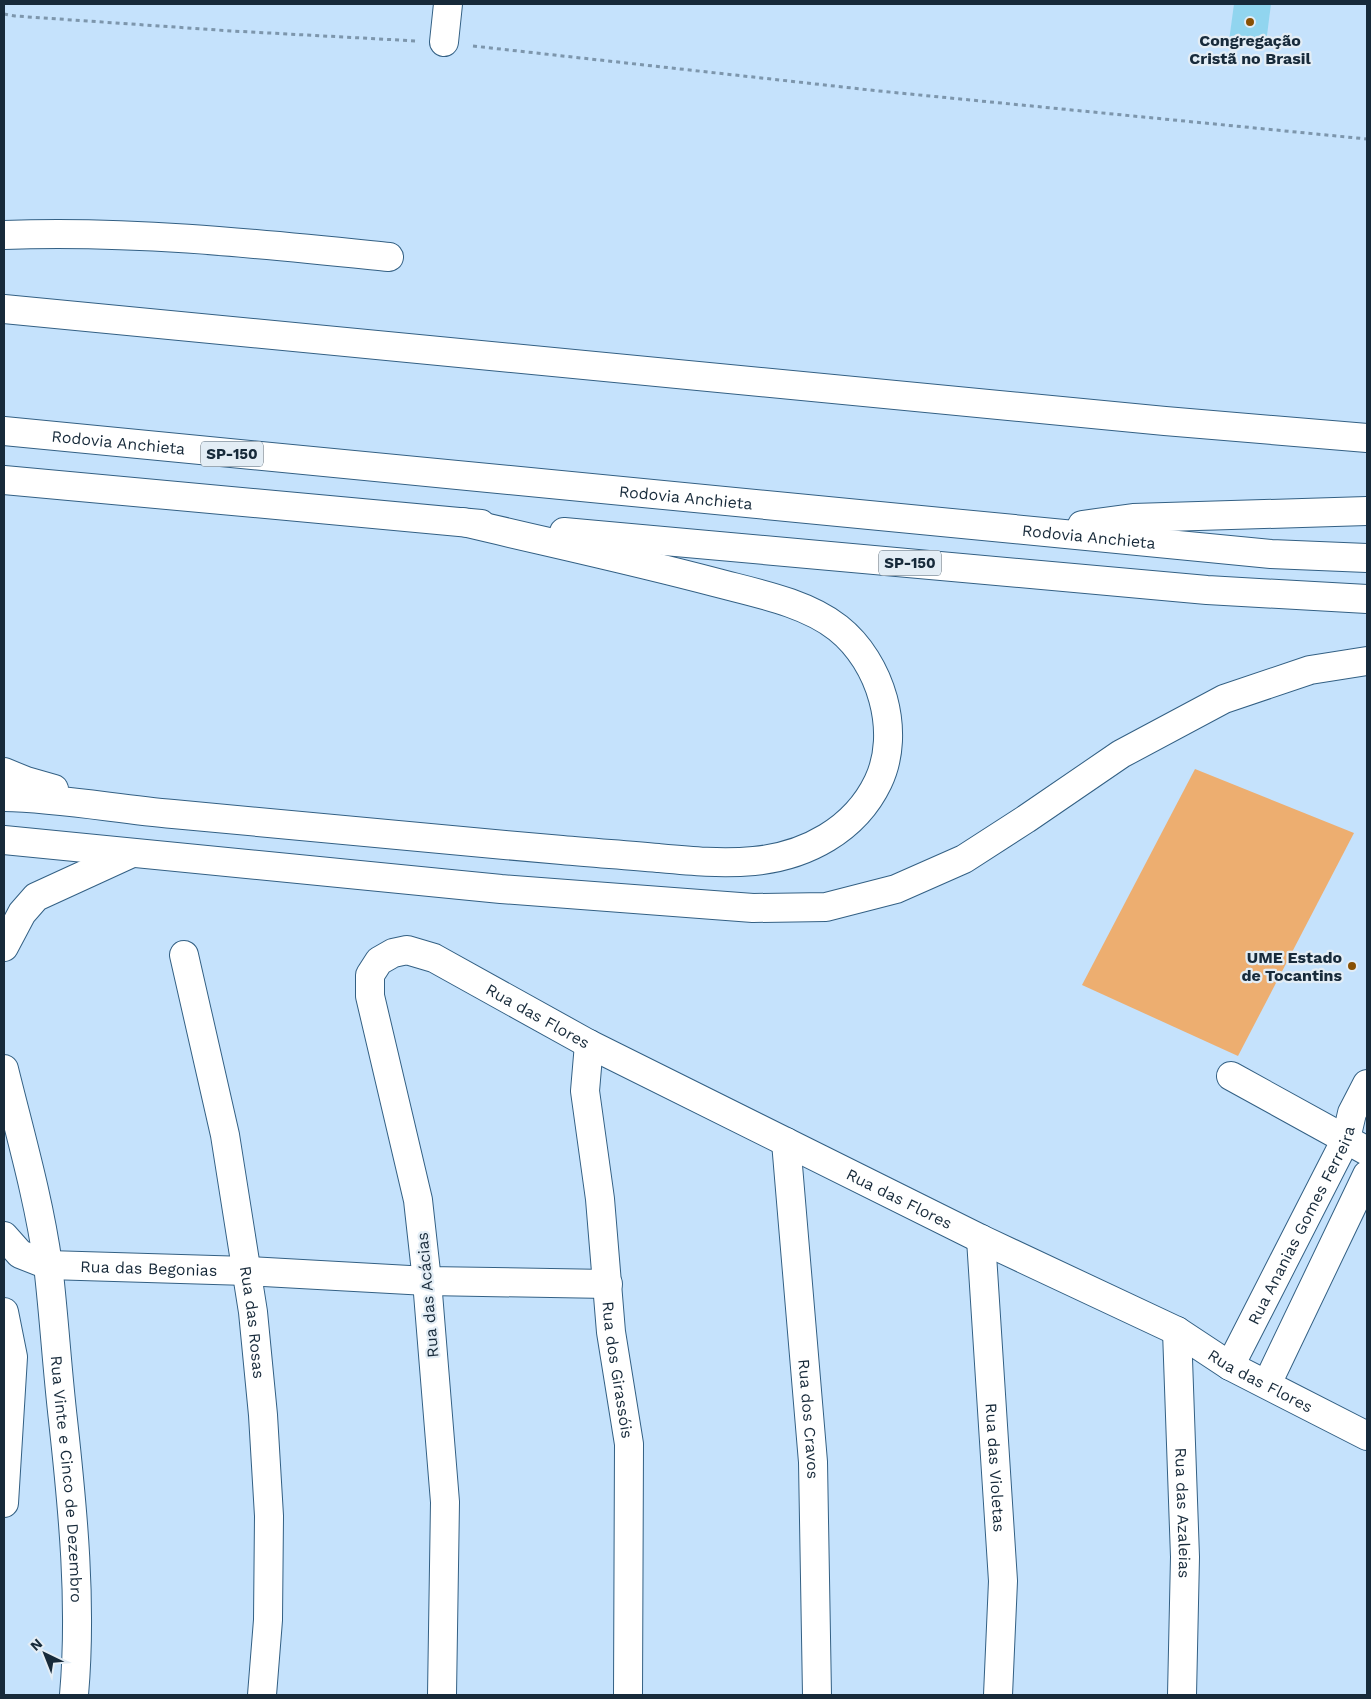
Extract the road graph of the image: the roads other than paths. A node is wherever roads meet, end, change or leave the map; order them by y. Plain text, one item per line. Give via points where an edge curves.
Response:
1 (448, 4) edge
2 (444, 42) road end
3 (4, 235) edge
4 (389, 257) dead end
5 (4, 309) edge
6 (4, 431) edge
7 (1367, 438) edge
8 (4, 480) edge
9 (1367, 511) edge
10 (458, 522) junction
11 (1035, 532) junction
12 (1367, 558) edge
13 (1367, 599) edge
14 (1367, 661) edge
15 (4, 772) edge
16 (4, 797) edge
17 (150, 812) junction
18 (4, 840) edge
19 (133, 852) junction
20 (4, 947) edge
21 (184, 954) dead end
22 (434, 958) joint
23 (589, 1044) junction
24 (4, 1069) edge
25 (1231, 1076) dead end
26 (1367, 1084) edge
27 (786, 1142) junction
28 (1357, 1145) edge
29 (1367, 1175) edge
30 (4, 1236) edge
31 (981, 1239) junction
32 (48, 1265) junction
33 (247, 1271) junction
34 (427, 1281) junction
35 (608, 1284) junction
36 (4, 1312) edge
37 (1177, 1331) junction
38 (13, 1357) junction
39 (56, 1359) junction
40 (1230, 1366) junction
41 (1267, 1384) junction
42 (1367, 1436) edge
43 (4, 1503) edge
44 (74, 1695) edge
45 (262, 1695) edge
46 (442, 1695) edge
47 (628, 1695) edge
48 (817, 1695) edge
49 (998, 1695) edge
50 (1182, 1695) edge

1 - 2 main road
3 - 4 main road via 212,240
5 - 7 main road via 1166,422
6 - 11 main road, Rodovia Anchieta / SP-150
8 - 10 main road, SP-150
9 - 11 main road via 1133,518
10 - 13 main road, SP-150 via 1207,590
10 - 17 main road via 773,598 808,611 839,628 860,651 877,678 886,711 888,747 879,779 862,810 835,834 803,850 758,860 715,863
11 - 12 main road, Rodovia Anchieta / SP-150 via 1271,554
14 - 19 main road via 1310,670 1224,699 1121,754 964,859 896,889 826,907 753,908 530,891
15 - 17 main road via 86,799
16 - 17 main road via 29,797
18 - 19 main road
19 - 20 main road via 36,897 22,913
21 - 33 main road, Rua das Rosas via 225,1135
22 - 23 main road, Rua das Flores
22 - 34 main road, Rua das Acácias via 407,950 393,952 379,961 370,975 370,996 418,1200
23 - 27 main road, Rua das Flores
23 - 35 main road, Rua dos Girassóis via 585,1091
24 - 32 main road, Rua Vinte e Cinco de Dezembro via 38,1209
25 - 28 main road
26 - 28 main road, Rua Ananias Gomes Ferreira via 1352,1113
27 - 31 main road, Rua das Flores
27 - 48 main road, Rua dos Cravos via 813,1462
28 - 40 main road, Rua Ananias Gomes Ferreira
29 - 41 main road
30 - 32 main road, Rua das Begonias via 20,1254
31 - 37 main road, Rua das Flores
31 - 49 main road, Rua das Violetas via 1003,1581
32 - 33 main road, Rua das Begonias
32 - 39 main road, Rua Vinte e Cinco de Dezembro
33 - 34 main road, Rua das Begonias
33 - 45 main road, Rua das Rosas via 263,1415 269,1516 268,1620
34 - 35 main road, Rua das Begonias
34 - 46 main road, Rua das Acácias via 445,1502
35 - 47 main road, Rua dos Girassóis via 611,1332 629,1444
36 - 38 main road
37 - 40 main road, Rua das Flores
37 - 50 main road, Rua das Azaleias via 1185,1557
38 - 39 main road
38 - 43 main road
39 - 44 main road, Rua Vinte e Cinco de Dezembro via 73,1515 78,1652
40 - 41 main road, Rua das Flores
41 - 42 main road, Rua das Flores

